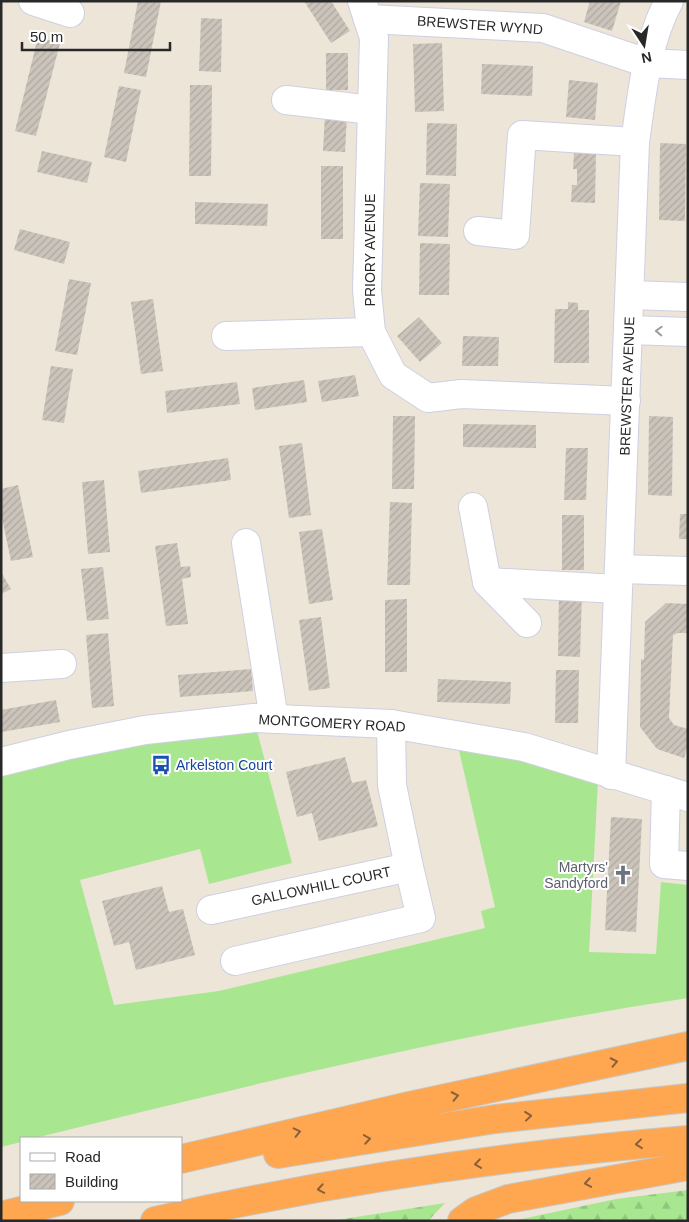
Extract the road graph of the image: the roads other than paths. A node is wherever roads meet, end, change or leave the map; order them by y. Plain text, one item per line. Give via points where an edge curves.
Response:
1 (33, 1) edge
2 (669, 1) edge
3 (365, 10) edge
4 (70, 13) dead end
5 (647, 63) junction
6 (688, 65) edge
7 (286, 100) dead end
8 (372, 110) junction
9 (635, 142) junction
10 (478, 231) dead end
11 (630, 295) junction
12 (688, 298) edge
13 (629, 330) junction
14 (371, 332) junction
15 (688, 332) edge
16 (226, 336) dead end
17 (626, 401) junction
18 (473, 507) dead end
19 (246, 543) dead end
20 (688, 572) edge
21 (619, 579) junction
22 (487, 582) junction
23 (527, 623) dead end
24 (62, 664) dead end
25 (1, 668) edge
26 (274, 719) junction
27 (392, 724) junction
28 (1, 762) edge
29 (611, 775) junction
30 (677, 793) edge
31 (409, 866) junction
32 (688, 866) edge
33 (210, 910) dead end
34 (235, 961) dead end
35 (688, 1046) edge
36 (688, 1098) edge
37 (688, 1140) edge
38 (182, 1159) edge
39 (688, 1166) edge
40 (182, 1173) edge
41 (28, 1202) edge
42 (56, 1202) edge
43 (1, 1211) edge
44 (1, 1216) edge
45 (155, 1221) edge
46 (462, 1221) edge

1 - 4 street
2 - 5 street, BREWSTER AVENUE via 660,18
3 - 5 street, BREWSTER WYND via 543,28
3 - 8 street, PRIORY AVENUE via 374,38
5 - 6 street, BREWSTER WYND
5 - 9 street, BREWSTER AVENUE
7 - 8 street
8 - 14 street, PRIORY AVENUE via 367,290
9 - 10 street via 522,135 515,235
9 - 11 street, BREWSTER AVENUE
11 - 12 street
11 - 13 street, BREWSTER AVENUE
15 -> 13 street
13 - 17 street, BREWSTER AVENUE
14 - 16 street
14 - 17 street, PRIORY AVENUE via 393,375 428,398 460,394
17 - 21 street, BREWSTER AVENUE
18 - 22 street
19 - 26 street
20 - 21 street
21 - 22 street
21 - 29 street, BREWSTER AVENUE
22 - 23 street
24 - 25 street
26 - 27 street, MONTGOMERY ROAD
26 - 28 street, MONTGOMERY ROAD via 254,718 145,730
27 - 29 street, MONTGOMERY ROAD via 524,747
27 - 31 street, GALLOWHILL COURT via 392,785
29 - 30 street, MONTGOMERY ROAD
30 - 32 street via 664,864
31 - 33 street, GALLOWHILL COURT
31 - 34 street via 421,918
38 -> 35 highway
40 -> 36 highway via 495,1119
37 -> 45 highway via 550,1154 421,1172
39 -> 46 highway via 508,1199 476,1211
41 - 43 highway
42 - 44 highway

